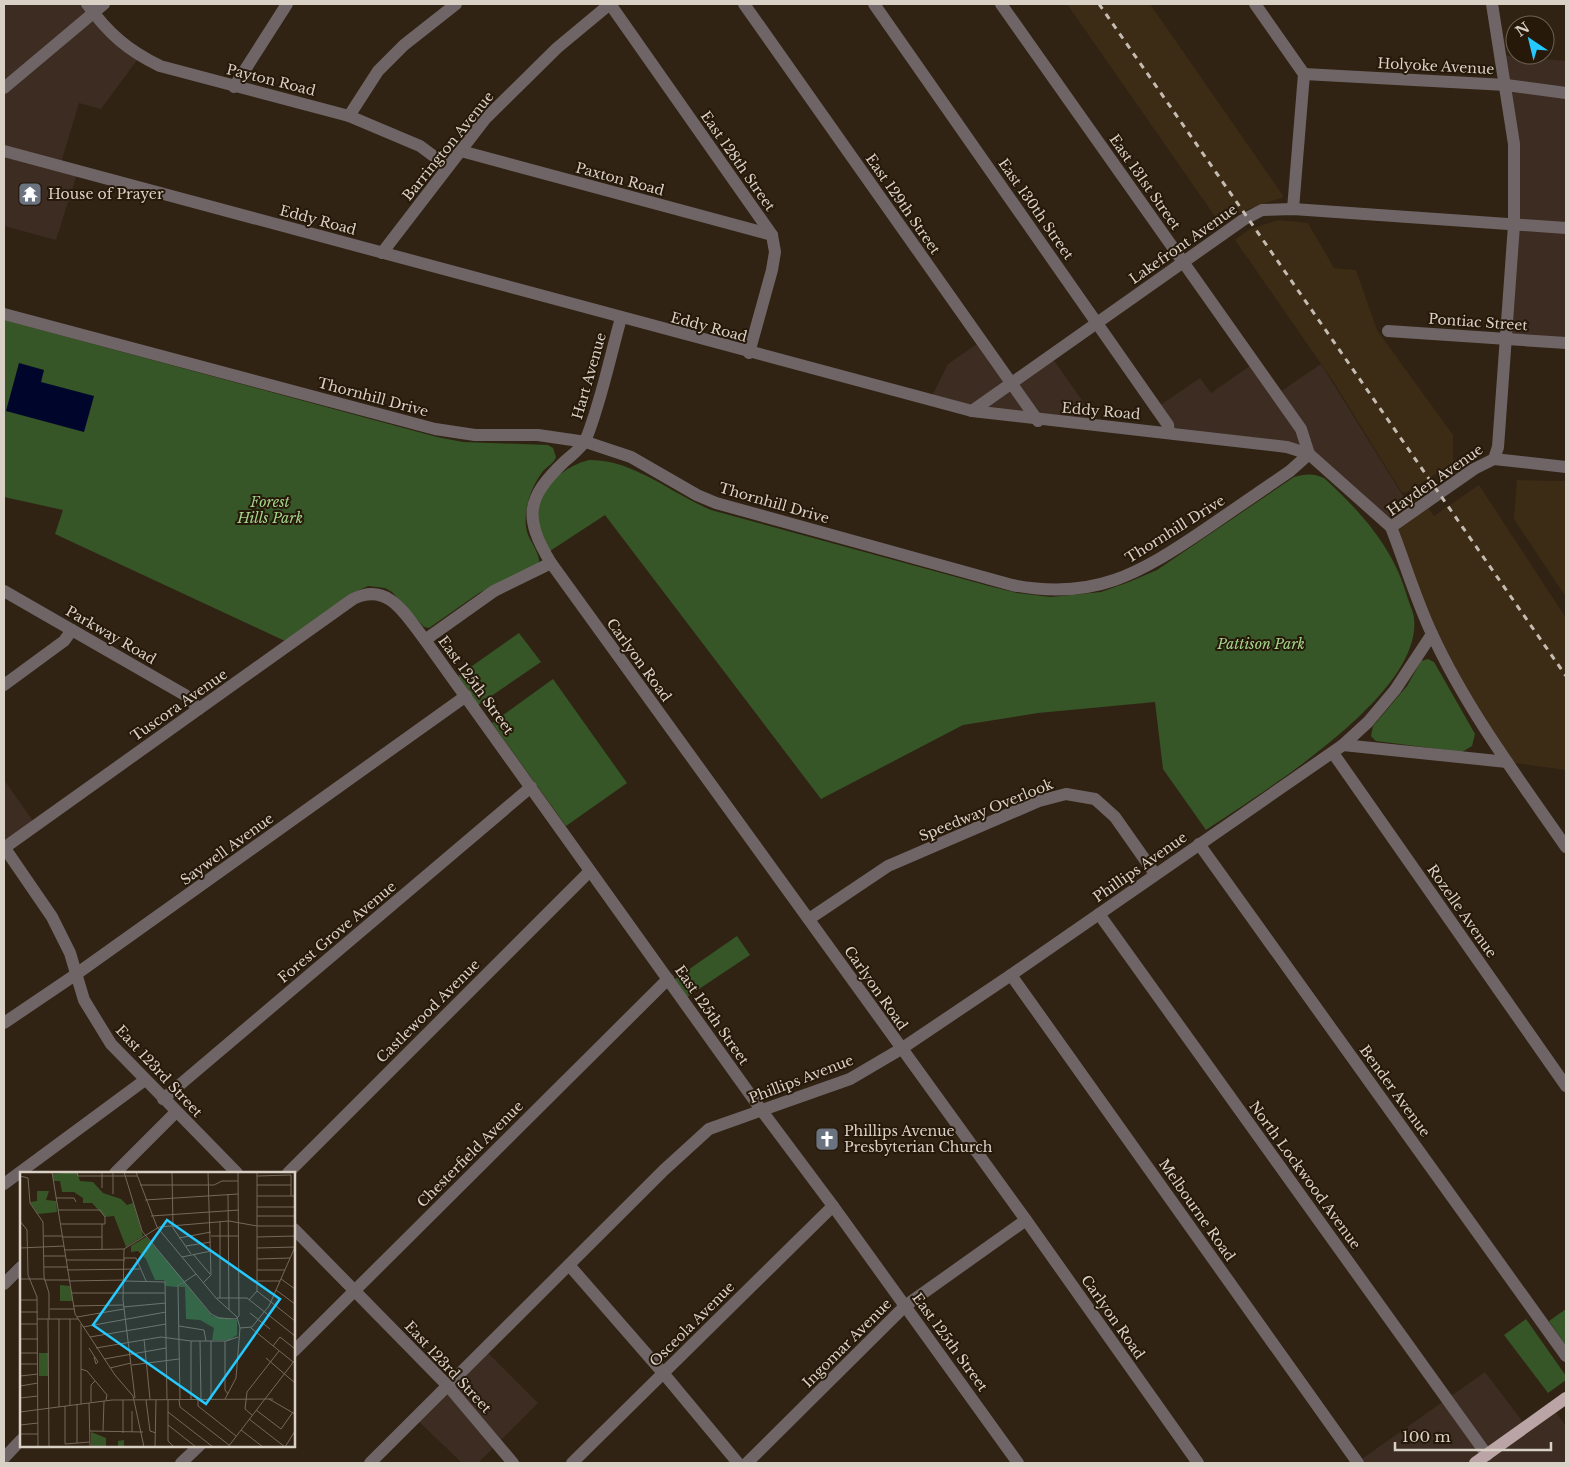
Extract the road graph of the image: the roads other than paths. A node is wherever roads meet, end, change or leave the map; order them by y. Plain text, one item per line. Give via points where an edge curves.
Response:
1 (104, 4) edge
2 (287, 4) edge
3 (456, 4) edge
4 (610, 4) edge
5 (744, 4) edge
6 (874, 4) edge
7 (1001, 4) edge
8 (1255, 4) edge
9 (1492, 4) edge
10 (91, 9) edge
11 (1304, 74) junction
12 (1506, 85) junction
13 (234, 86) junction
14 (4, 88) edge
15 (1566, 93) edge
16 (349, 116) junction
17 (4, 151) edge
18 (461, 151) junction
19 (448, 166) junction
20 (1293, 209) junction
21 (1514, 225) junction
22 (1566, 228) edge
23 (772, 235) junction
24 (382, 253) junction
25 (1183, 262) junction
26 (4, 314) edge
27 (621, 318) junction
28 (1098, 324) junction
29 (1388, 331) dead end
30 (1506, 339) junction
31 (1566, 343) edge
32 (749, 353) junction
33 (1012, 384) junction
34 (972, 412) junction
35 (1038, 420) junction
36 (1169, 433) junction
37 (586, 442) junction
38 (1309, 454) junction
39 (1494, 459) junction
40 (1566, 467) edge
41 (1391, 527) junction
42 (551, 563) junction
43 (4, 591) edge
44 (374, 593) joint
45 (72, 630) junction
46 (1432, 634) junction
47 (425, 640) junction
48 (4, 684) edge
49 (466, 696) junction
50 (199, 709) junction
51 (1338, 749) junction
52 (1507, 762) junction
53 (531, 787) junction
54 (1199, 844) junction
55 (1566, 847) edge
56 (4, 848) edge
57 (590, 871) junction
58 (1155, 874) junction
59 (1099, 914) junction
60 (808, 919) junction
61 (75, 975) junction
62 (1011, 975) junction
63 (668, 979) junction
64 (4, 1023) edge
65 (901, 1048) junction
66 (145, 1080) junction
67 (1566, 1086) edge
68 (163, 1099) junction
69 (762, 1111) junction
70 (176, 1112) junction
71 (20, 1172) edge
72 (20, 1172) edge
73 (116, 1172) edge
74 (236, 1172) edge
75 (289, 1172) edge
76 (4, 1184) edge
77 (833, 1206) junction
78 (1026, 1220) junction
79 (295, 1230) edge
80 (569, 1265) junction
81 (20, 1268) edge
82 (4, 1284) edge
83 (355, 1290) junction
84 (905, 1306) junction
85 (295, 1350) edge
86 (1566, 1356) edge
87 (664, 1374) junction
88 (448, 1386) junction
89 (1566, 1398) edge
90 (20, 1441) edge
91 (198, 1447) edge
92 (1487, 1454) junction
93 (4, 1458) edge
94 (181, 1463) edge
95 (370, 1463) edge
96 (513, 1463) edge
97 (572, 1463) edge
98 (738, 1463) edge
99 (747, 1463) edge
100 (1018, 1463) edge
101 (1198, 1463) edge
102 (1358, 1463) edge
103 (1475, 1463) edge

1 - 10 street
2 - 13 street
3 - 16 street via 404,45 378,71
4 - 18 street, Barrington Avenue via 557,48 485,119
4 - 23 street, East 128th Street
5 - 33 street, East 129th Street
6 - 28 street, East 130th Street
7 - 25 street, East 131st Street
8 - 11 street
9 - 12 street, Hayden Avenue
10 - 13 street, Payton Road via 113,36 134,53 160,66
10 - 14 street
11 - 12 street, Holyoke Avenue
11 - 20 street
12 - 15 street, Holyoke Avenue
12 - 21 street, Hayden Avenue via 1514,144
13 - 16 street, Payton Road
16 - 19 street, Payton Road via 420,146
17 - 24 street, Eddy Road
18 - 19 street, Barrington Avenue
18 - 23 street, Paxton Road
19 - 24 street, Barrington Avenue
20 - 21 street, Lakefront Avenue
20 - 25 street, Lakefront Avenue via 1254,213
21 - 22 street, Lakefront Avenue
21 - 30 street, Hayden Avenue
23 - 32 street via 775,252 772,270
24 - 27 street, Eddy Road
25 - 28 street, Lakefront Avenue
25 - 38 street, East 131st Street via 1301,429
26 - 37 street, Thornhill Drive via 435,429 475,435 538,435
27 - 32 street, Eddy Road
27 - 37 street, Hart Avenue
28 - 33 street, Lakefront Avenue
28 - 36 street, East 130th Street via 1168,425
29 - 30 street, Pontiac Street
30 - 31 street, Pontiac Street
30 - 39 street, Hayden Avenue via 1498,447
32 - 34 street, Eddy Road
33 - 34 street, Lakefront Avenue
33 - 35 street, East 129th Street
34 - 35 street, Eddy Road
35 - 36 street, Eddy Road
36 - 38 street, Eddy Road via 1287,447
37 - 38 street, Thornhill Drive via 631,457 697,495 740,511 1012,585 1050,590 1093,586 1141,570 1290,471
37 - 42 street, Carlyon Road via 540,487 532,511 533,530
38 - 41 street, Eddy Road
39 - 40 street
39 - 41 street, Hayden Avenue via 1474,469
41 - 46 street, Hayden Avenue
42 - 47 street via 494,590
42 - 60 street, Carlyon Road
43 - 45 street, Parkway Road
44 - 47 street, East 125th Street via 397,605
44 - 50 street, Tuscora Avenue via 353,599
45 - 48 street via 64,641
45 - 50 street, Parkway Road via 185,696
46 - 51 street, Phillips Avenue via 1368,722
46 - 52 street, Hayden Avenue via 1465,696
47 - 49 street, East 125th Street
49 - 53 street, East 125th Street
49 - 61 street, Saywell Avenue
50 - 56 street, Tuscora Avenue
51 - 52 street
51 - 54 street, Phillips Avenue
51 - 67 street, Rozelle Avenue
52 - 55 street, Hayden Avenue
53 - 57 street, East 125th Street
53 - 68 street, Forest Grove Avenue
54 - 58 street, Phillips Avenue
54 - 86 street, Bender Avenue
56 - 61 street, East 123rd Street via 52,918 70,952
57 - 63 street, East 125th Street
57 - 75 street, Castlewood Avenue
58 - 59 street, Phillips Avenue
58 - 60 street, Speedway Overlook via 1114,817 1095,799 1066,794 1039,801 888,866
59 - 62 street, Phillips Avenue
59 - 92 street, North Lockwood Avenue
60 - 65 street, Carlyon Road
61 - 64 street, Saywell Avenue
61 - 66 street, East 123rd Street via 95,1021 111,1044
62 - 65 street, Phillips Avenue
62 - 102 street, Melbourne Road
63 - 69 street, East 125th Street
63 - 83 street, Chesterfield Avenue
65 - 69 street, Phillips Avenue via 850,1079
65 - 78 street, Carlyon Road
66 - 68 street, East 123rd Street
66 - 72 street
68 - 70 street, East 123rd Street
69 - 77 street, East 125th Street
69 - 80 street, Phillips Avenue via 709,1129
70 - 73 street
70 - 74 street, East 123rd Street
71 - 76 street
77 - 84 street, East 125th Street
77 - 87 street, Osceola Avenue
78 - 84 street, Ingomar Avenue
78 - 101 street, Carlyon Road
79 - 83 street, East 123rd Street
80 - 87 street
80 - 88 street, Phillips Avenue
81 - 82 street
83 - 85 street, Chesterfield Avenue
83 - 88 street, East 123rd Street
84 - 99 street, Ingomar Avenue
84 - 100 street, East 125th Street
87 - 97 street, Osceola Avenue
87 - 98 street
88 - 95 street, Phillips Avenue
88 - 96 street, East 123rd Street
89 - 92 main road
90 - 93 street
91 - 94 street
92 - 103 main road

